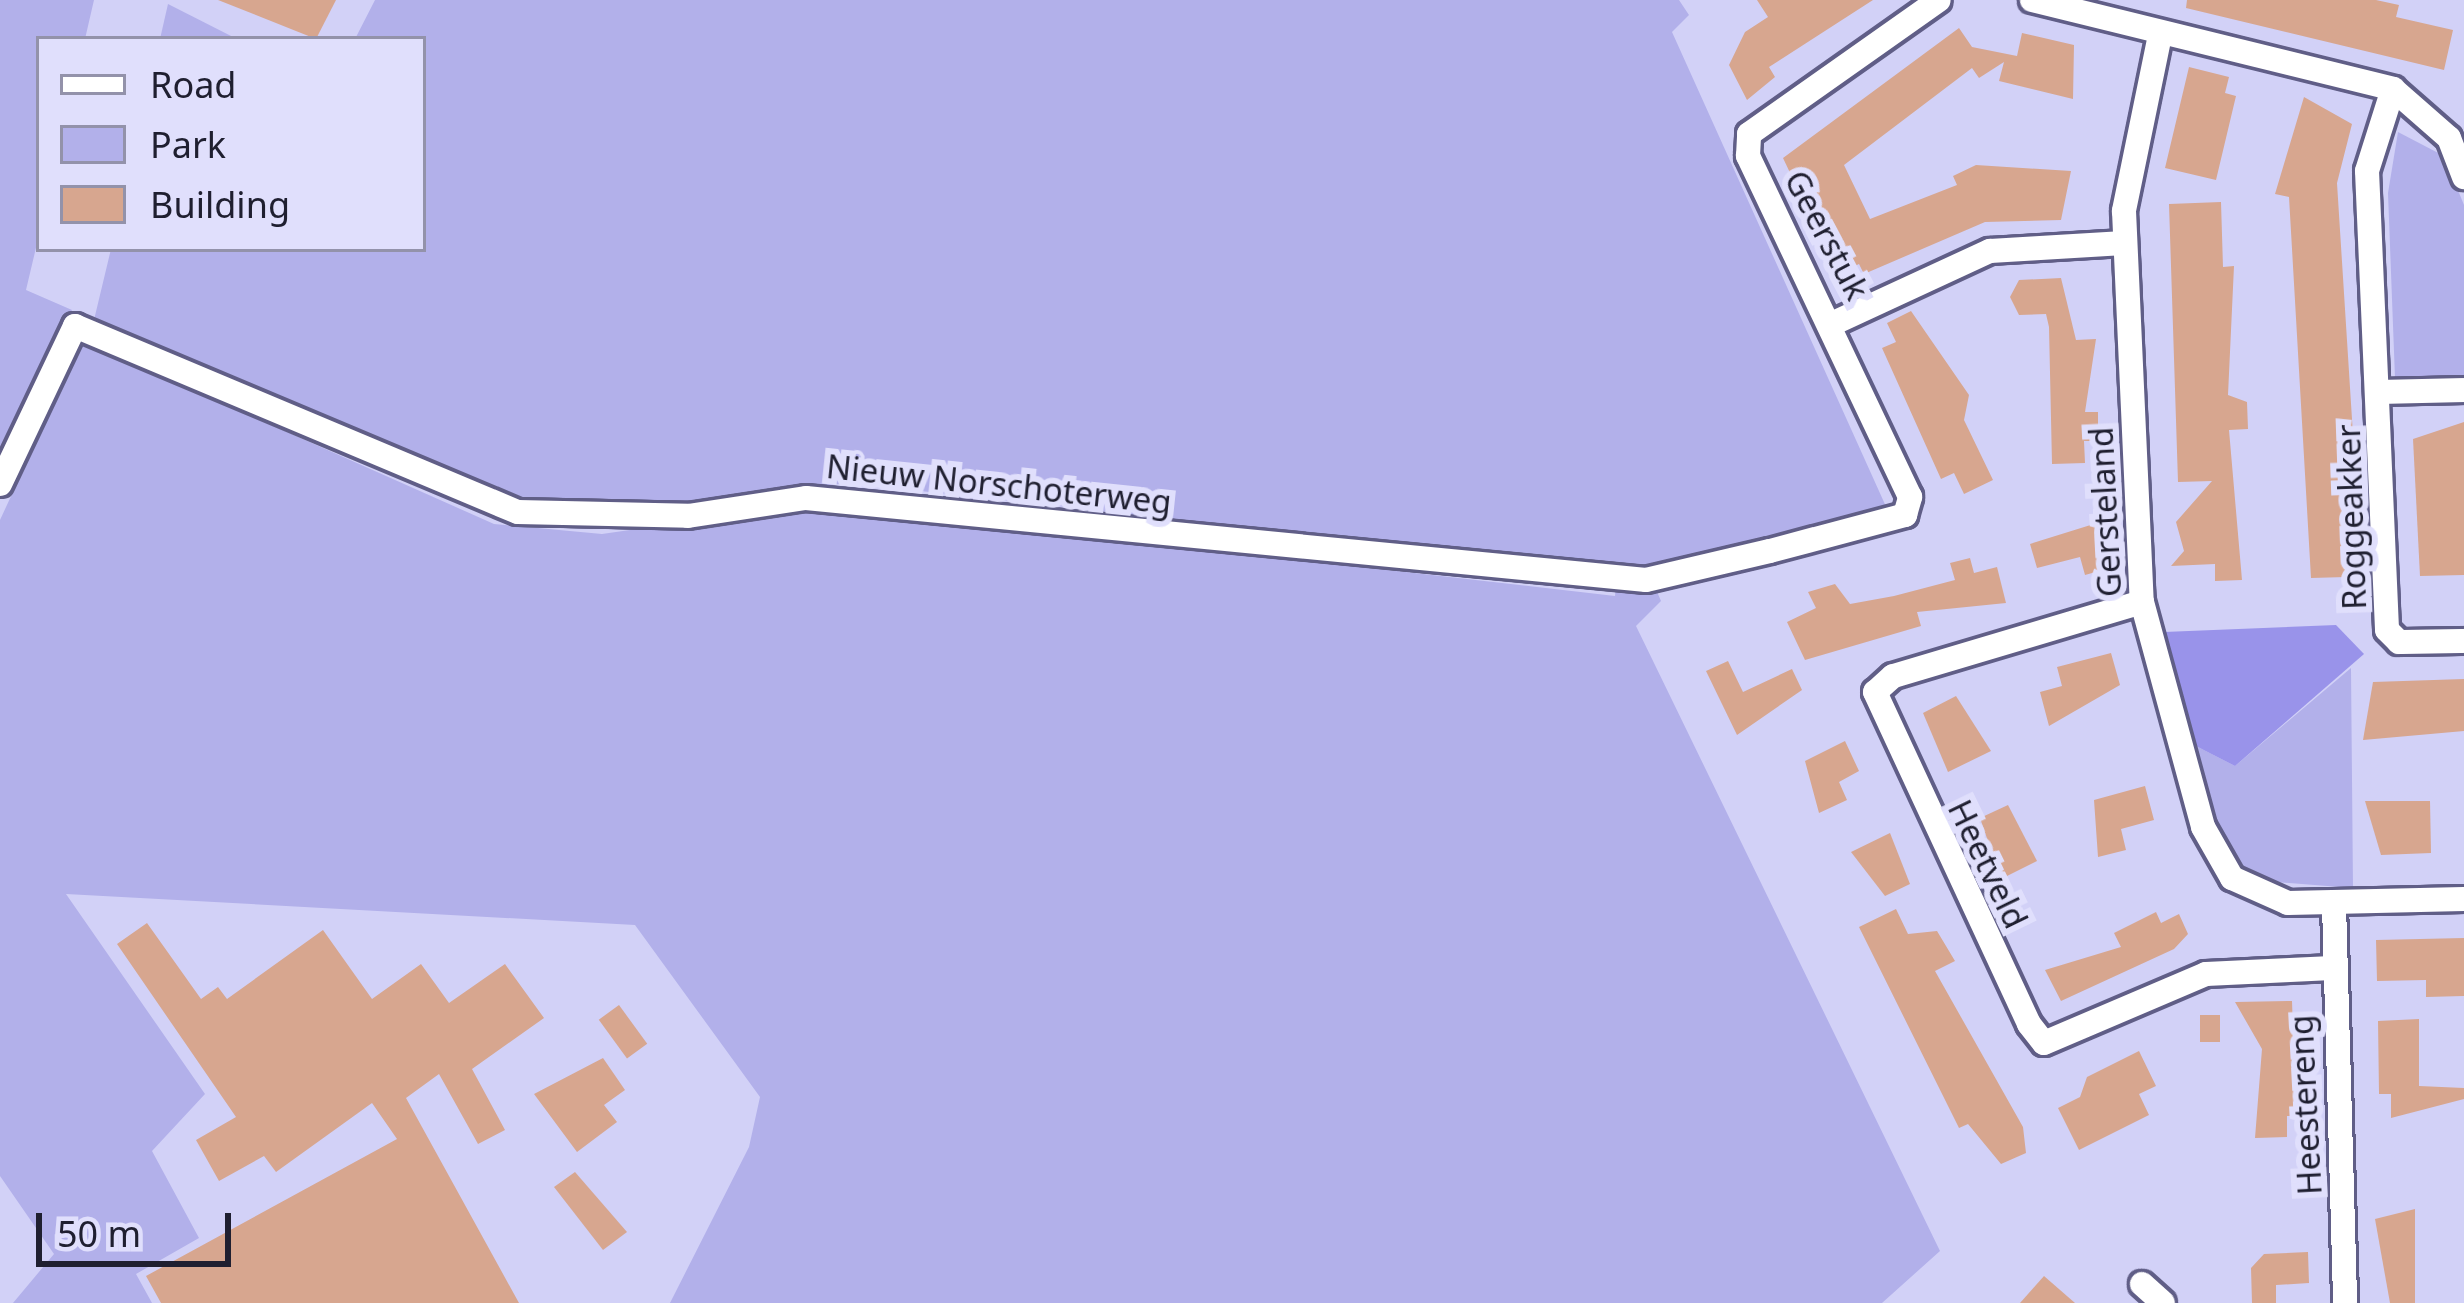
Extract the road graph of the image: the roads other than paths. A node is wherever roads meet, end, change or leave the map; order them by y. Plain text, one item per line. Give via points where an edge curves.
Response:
1 (1940, 0) edge
2 (2032, 0) edge
3 (2108, 10) edge
4 (2159, 35) junction
5 (2393, 89) junction
6 (2464, 178) edge
7 (2124, 243) junction
8 (1836, 322) junction
9 (2464, 390) edge
10 (2380, 392) junction
11 (0, 484) edge
12 (1905, 515) joint
13 (2142, 602) junction
14 (2464, 640) edge
15 (2464, 899) edge
16 (2335, 904) junction
17 (2332, 968) junction
18 (2142, 1284) dead end
19 (2163, 1303) edge
20 (2345, 1303) edge

1 - 8 street, Geerstuk via 1749,134 1748,156
2 - 3 street
3 - 4 street
4 - 5 street
4 - 7 street, Gersteland
5 - 6 street via 2449,138
5 - 10 street, Roggeakker via 2367,171
7 - 8 street via 1990,251
7 - 13 street, Gersteland
8 - 12 street, Geerstuk via 1907,478
9 - 10 street, Roggeakker
10 - 14 street, Roggeakker via 2387,630 2399,642
11 - 12 street, Nieuw Norschoterweg via 75,326 443,486 558,517 688,516 806,498 1646,580
13 - 16 street, Gersteland via 2216,860 2255,893
13 - 17 street, Heetveld via 1893,676 1875,692 2029,1024 2044,1043 2206,974
15 - 16 street, Gersteland
16 - 17 street, Heestereng
17 - 20 street, Heestereng
18 - 19 street

